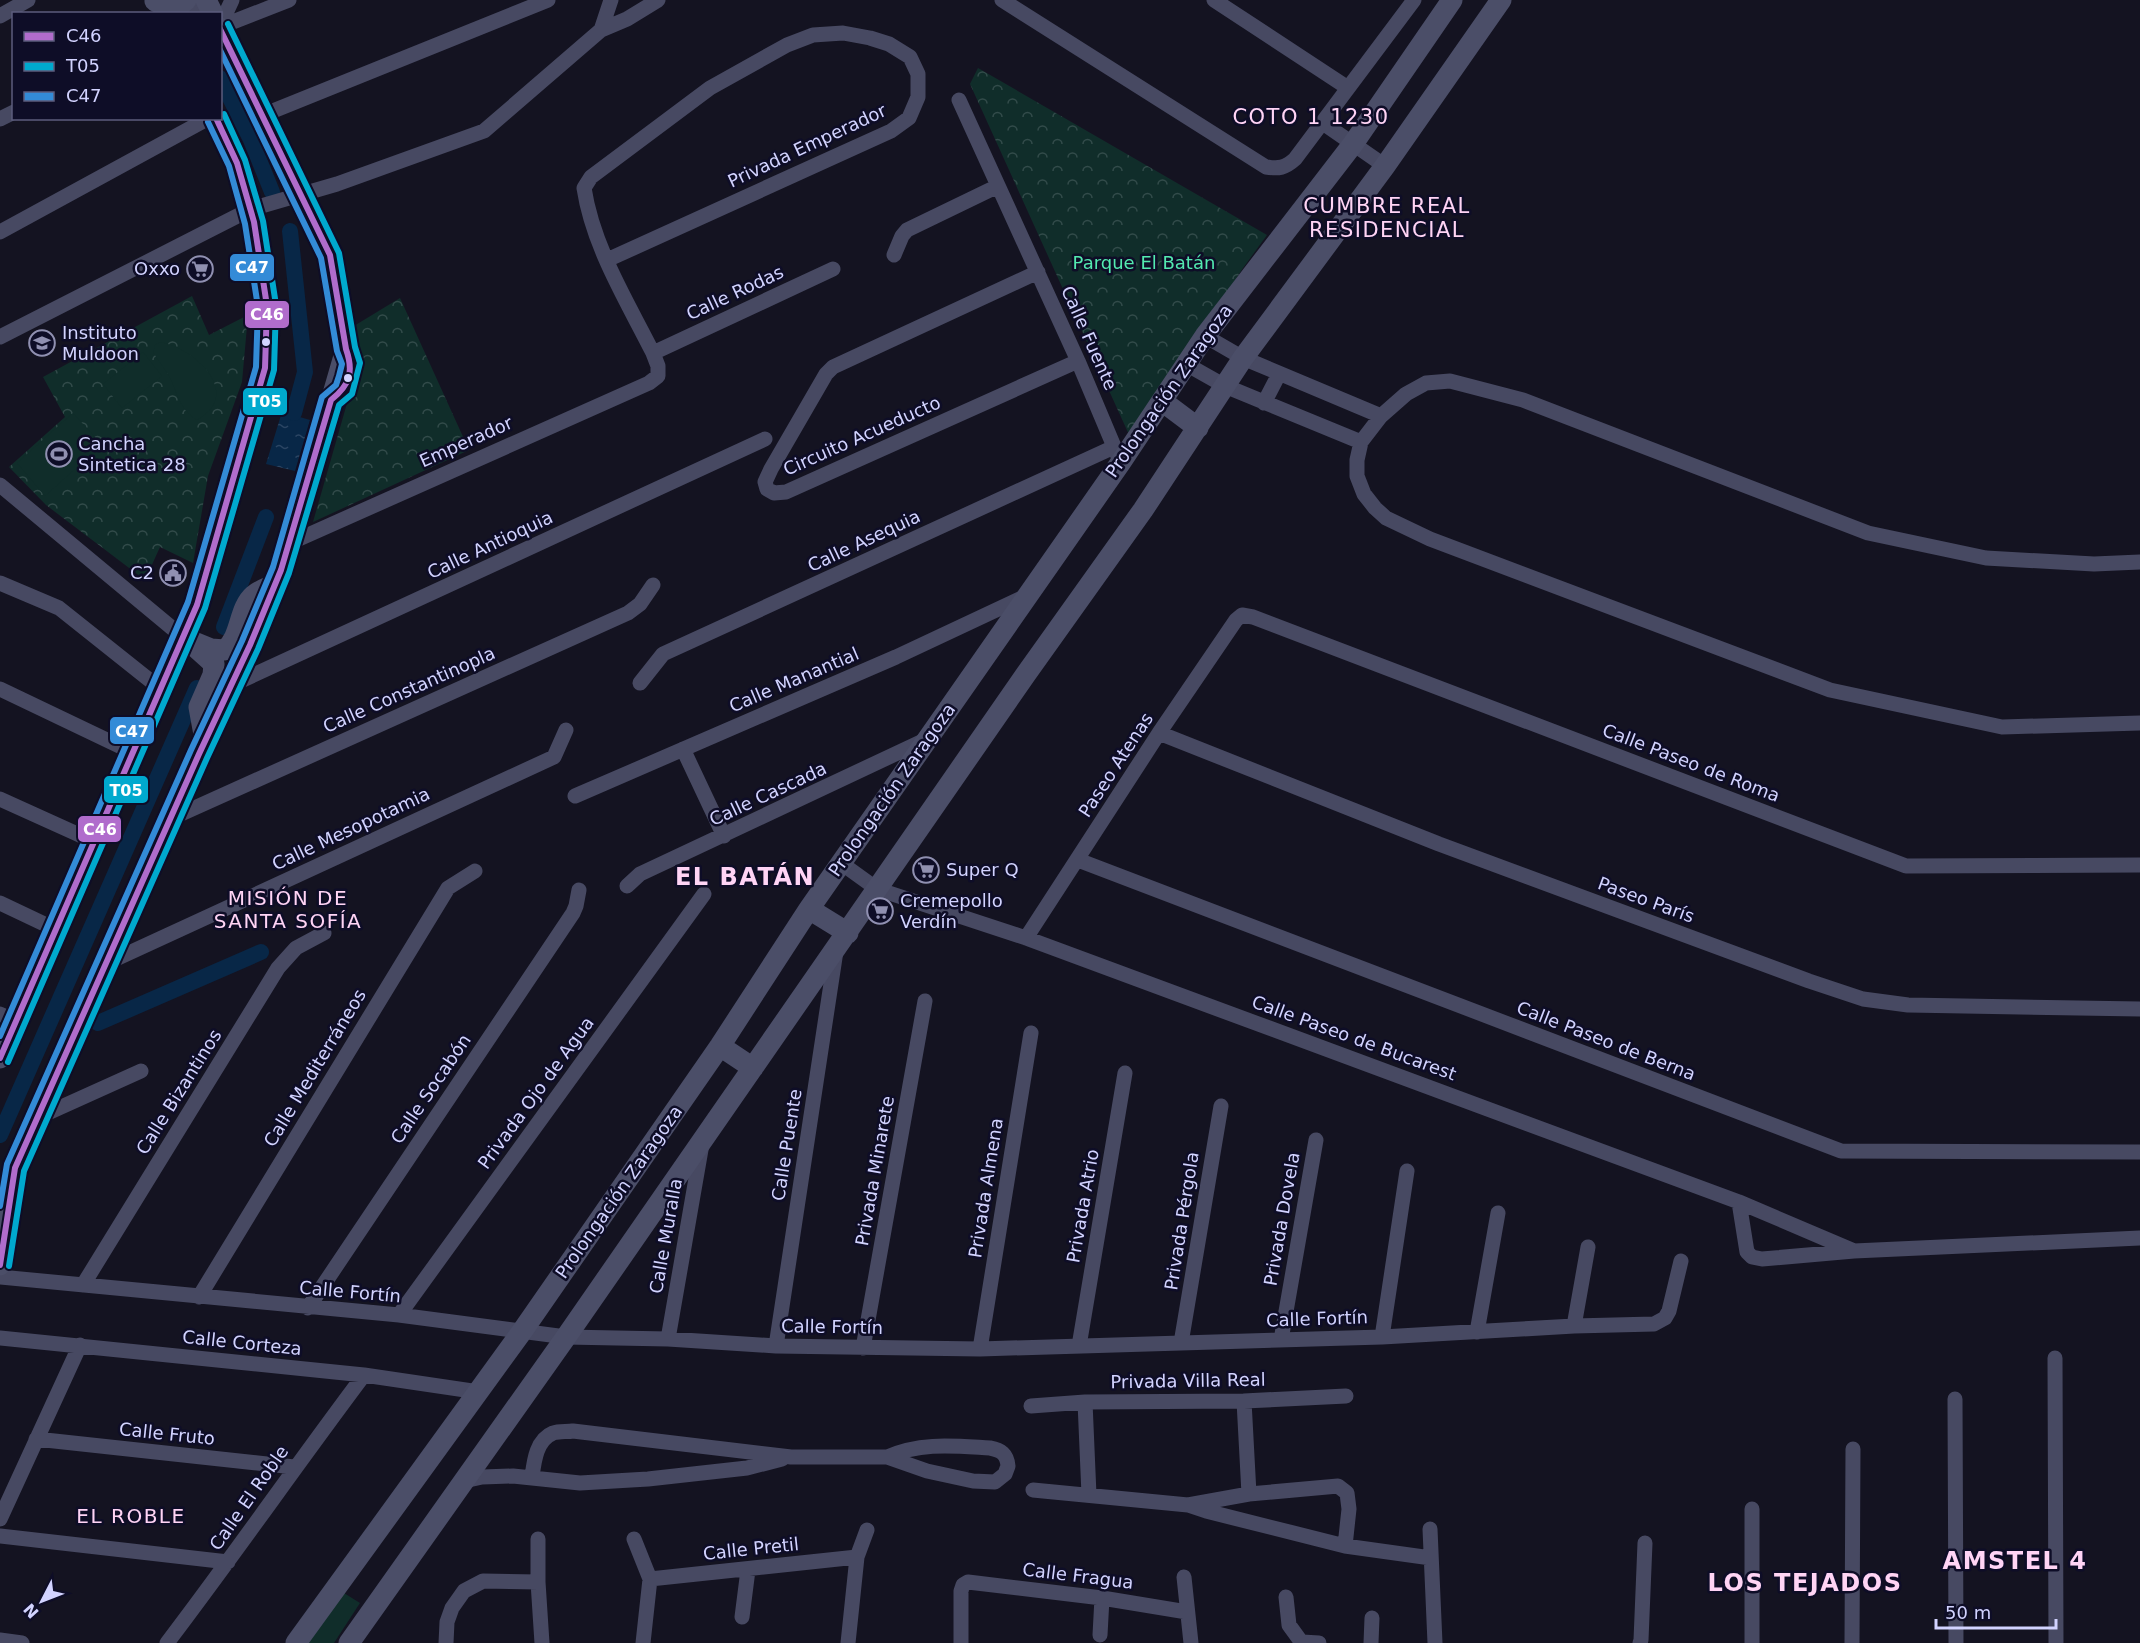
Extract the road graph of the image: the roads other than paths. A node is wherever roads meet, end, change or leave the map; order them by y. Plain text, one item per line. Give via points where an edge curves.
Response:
1 (28, 0) edge
2 (232, 0) edge
3 (289, 0) edge
4 (548, 0) edge
5 (611, 0) edge
6 (658, 0) edge
7 (1002, 0) edge
8 (1214, 0) edge
9 (1414, 0) edge
10 (1452, 0) edge
11 (1501, 0) edge
12 (0, 16) edge
13 (222, 22) edge
14 (222, 26) edge
15 (601, 30) junction
16 (222, 33) edge
17 (228, 52) edge
18 (1348, 88) junction
19 (959, 100) dead end
20 (263, 115) junction
21 (205, 120) edge
22 (217, 120) edge
23 (1323, 123) junction
24 (1353, 144) junction
25 (1385, 166) junction
26 (998, 186) junction
27 (297, 196) junction
28 (257, 207) junction
29 (0, 232) edge
30 (894, 255) dead end
31 (606, 260) junction
32 (833, 269) dead end
33 (1038, 272) junction
34 (1204, 336) junction
35 (0, 338) edge
36 (653, 353) junction
37 (1243, 358) junction
38 (1078, 361) junction
39 (1186, 364) junction
40 (1279, 374) junction
41 (658, 376) joint
42 (1225, 386) junction
43 (1162, 401) junction
44 (1264, 403) junction
45 (1381, 416) junction
46 (1198, 428) junction
47 (765, 439) dead end
48 (1361, 442) junction
49 (1118, 455) junction
50 (0, 485) edge
51 (290, 543) junction
52 (2140, 562) edge
53 (0, 583) edge
54 (275, 584) junction
55 (653, 585) dead end
56 (1026, 596) junction
57 (1242, 615) joint
58 (184, 638) junction
59 (640, 683) dead end
60 (232, 685) junction
61 (0, 689) edge
62 (162, 690) junction
63 (2140, 723) edge
64 (566, 730) dead end
65 (1159, 733) junction
66 (928, 739) junction
67 (205, 740) junction
68 (682, 749) junction
69 (134, 753) junction
70 (575, 796) dead end
71 (0, 799) edge
72 (170, 819) junction
73 (724, 836) junction
74 (95, 842) junction
75 (1078, 860) junction
76 (842, 863) junction
77 (2140, 865) edge
78 (475, 872) dead end
79 (627, 886) dead end
80 (877, 889) junction
81 (579, 890) dead end
82 (704, 894) dead end
83 (0, 903) edge
84 (809, 909) junction
85 (57, 930) junction
86 (324, 933) dead end
87 (1026, 938) junction
88 (842, 941) junction
89 (105, 964) junction
90 (925, 1001) dead end
91 (2140, 1009) edge
92 (8, 1018) edge
93 (1031, 1033) dead end
94 (720, 1046) junction
95 (0, 1058) edge
96 (753, 1068) junction
97 (141, 1071) dead end
98 (1125, 1073) dead end
99 (1221, 1106) dead end
100 (39, 1117) junction
101 (703, 1140) junction
102 (1316, 1140) dead end
103 (2140, 1152) edge
104 (1407, 1171) dead end
105 (1739, 1202) junction
106 (1497, 1213) dead end
107 (2140, 1239) edge
108 (1588, 1247) dead end
109 (1854, 1251) junction
110 (1681, 1261) dead end
111 (0, 1265) edge
112 (0, 1277) edge
113 (83, 1285) junction
114 (199, 1297) junction
115 (308, 1308) junction
116 (399, 1316) junction
117 (1574, 1326) junction
118 (523, 1330) junction
119 (1477, 1332) junction
120 (566, 1336) junction
121 (1382, 1337) junction
122 (0, 1338) edge
123 (668, 1339) junction
124 (1281, 1340) junction
125 (1181, 1343) junction
126 (80, 1345) junction
127 (776, 1346) junction
128 (1079, 1346) junction
129 (863, 1348) junction
130 (980, 1349) junction
131 (2055, 1358) dead end
132 (364, 1376) junction
133 (479, 1392) junction
134 (1346, 1396) dead end
135 (1956, 1399) dead end
136 (1244, 1401) junction
137 (1085, 1402) junction
138 (1031, 1406) dead end
139 (36, 1439) junction
140 (1853, 1449) dead end
141 (791, 1456) junction
142 (887, 1457) junction
143 (294, 1467) junction
144 (532, 1477) junction
145 (464, 1480) junction
146 (1033, 1490) dead end
147 (1249, 1494) junction
148 (1089, 1495) junction
149 (1188, 1505) junction
150 (1752, 1509) dead end
151 (0, 1518) edge
152 (1430, 1529) dead end
153 (867, 1530) dead end
154 (0, 1536) edge
155 (538, 1539) dead end
156 (634, 1539) dead end
157 (1646, 1543) dead end
158 (1345, 1546) junction
159 (857, 1557) junction
160 (1431, 1558) junction
161 (228, 1562) junction
162 (748, 1570) junction
163 (1184, 1577) dead end
164 (650, 1579) junction
165 (538, 1582) junction
166 (1286, 1597) dead end
167 (1102, 1598) junction
168 (1188, 1612) junction
169 (742, 1617) dead end
170 (1372, 1618) dead end
171 (1100, 1635) dead end
172 (0, 1640) edge
173 (1302, 1642) edge
174 (22, 1643) edge
175 (167, 1643) edge
176 (296, 1643) edge
177 (349, 1643) edge
178 (446, 1643) edge
179 (542, 1643) edge
180 (643, 1643) edge
181 (848, 1643) edge
182 (961, 1643) edge
183 (1191, 1643) edge
184 (1319, 1643) edge
185 (1371, 1643) edge
186 (1435, 1643) edge
187 (1640, 1643) edge
188 (1752, 1643) edge
189 (1852, 1643) edge
190 (1956, 1643) edge
191 (2056, 1643) edge

1 - 12 street
2 - 13 street
3 - 14 street
4 - 20 street
5 - 15 street
6 - 15 street
7 - 23 street via 1266,167 1287,166
8 - 18 street
9 - 18 street
10 - 24 street, Prolongación Zaragoza
11 - 25 street
15 - 27 street via 484,131
16 - 17 street
17 - 20 street
18 - 23 street
19 - 26 street, Calle Fuente
20 - 27 street
21 - 29 street
22 - 28 street
23 - 24 street
24 - 25 street
24 - 34 street, Prolongación Zaragoza
25 - 37 street
26 - 30 street via 907,230
26 - 33 street, Calle Fuente
27 - 28 street
27 - 51 street via 330,255 346,349
28 - 35 street
28 - 58 street via 267,306 265,368
31 - 31 street, Privada Emperador via 586,207 584,188 591,177 710,88 787,45 813,35 843,33 870,38 910,57 918,74 918,97 909,118 891,131
31 - 36 street, Privada Emperador
32 - 36 street, Calle Rodas
33 - 38 street, Calle Fuente
33 - 38 street, Circuito Acueducto via 833,367 771,469 765,482 767,489 786,492
34 - 37 street
34 - 39 street, Prolongación Zaragoza
36 - 41 street, Privada Emperador
37 - 40 street
37 - 42 street
38 - 49 street, Calle Fuente
39 - 42 street
39 - 43 street, Prolongación Zaragoza
40 - 44 street
40 - 45 street
41 - 51 street, Emperador
42 - 44 street
42 - 46 street
43 - 46 street
43 - 49 street, Prolongación Zaragoza
44 - 48 street
45 - 48 street
45 - 52 street via 1426,383 1450,381 1523,400 1868,532 1986,558 2094,564
46 - 80 street
47 - 60 street, Calle Antioquia
48 - 63 street via 1357,476 1364,494 1386,518 1430,539 1830,690 2002,728
49 - 56 street, Prolongación Zaragoza
49 - 59 street, Calle Asequia via 663,654
50 - 58 street
51 - 54 street
53 - 62 street via 59,608
54 - 58 street via 251,598 234,640 225,650
54 - 60 street
55 - 72 street, Calle Constantinopla via 628,613
56 - 66 street, Prolongación Zaragoza
56 - 68 street, Calle Manantial
57 - 65 street, Paseo Atenas
57 - 77 street, Calle Paseo de Roma via 1906,866
58 - 62 street
58 - 67 street via 214,664 199,707
60 - 67 street
61 - 69 street
62 - 69 street
64 - 89 street, Calle Mesopotamia via 554,757
65 - 75 street, Paseo Atenas
65 - 91 street, Paseo París via 1439,844 1863,999 1908,1005
66 - 73 street, Calle Cascada
66 - 76 street, Prolongación Zaragoza
67 - 72 street
68 - 70 street, Calle Manantial
68 - 73 street
69 - 74 street
71 - 74 street
72 - 89 street
73 - 79 street, Calle Cascada via 640,874
74 - 85 street
75 - 87 street, Paseo Atenas
75 - 103 street, Calle Paseo de Berna via 1841,1151
76 - 80 street, Calle Paseo de Bucarest
76 - 84 street, Prolongación Zaragoza
78 - 114 street, Calle Mediterráneos via 448,888
80 - 87 street, Calle Paseo de Bucarest
80 - 88 street
81 - 115 street, Calle Socabón via 573,913
82 - 116 street, Privada Ojo de Agua
83 - 85 street
84 - 88 street
84 - 94 street, Prolongación Zaragoza
85 - 92 street
86 - 113 street, Calle Bizantinos via 296,948 278,968
87 - 105 street, Calle Paseo de Bucarest
88 - 96 street
88 - 127 street, Calle Puente
89 - 100 street
90 - 129 street, Privada Minarete
92 - 95 street
93 - 130 street, Privada Almena
94 - 96 street
94 - 118 street, Prolongación Zaragoza
96 - 101 street
97 - 100 street
98 - 128 street, Privada Atrio
99 - 125 street, Privada Pérgola
100 - 111 street via 15,1168
101 - 120 street
101 - 123 street, Calle Muralla
102 - 124 street, Privada Dovela
104 - 121 street
105 - 109 street, Calle Paseo de Bucarest
105 - 109 street via 1745,1244 1752,1257
106 - 119 street
107 - 109 street
108 - 117 street
110 - 117 street, Calle Fortín via 1665,1318 1654,1324
112 - 113 street, Calle Fortín
113 - 114 street, Calle Fortín
114 - 115 street, Calle Fortín
115 - 116 street, Calle Fortín
116 - 118 street, Calle Fortín
117 - 119 street, Calle Fortín
118 - 120 street, Calle Fortín
118 - 133 street, Prolongación Zaragoza
119 - 121 street, Calle Fortín
120 - 123 street, Calle Fortín
120 - 145 street
121 - 124 street, Calle Fortín
122 - 126 street, Calle Corteza
123 - 127 street, Calle Fortín
124 - 125 street, Calle Fortín
125 - 128 street, Calle Fortín
126 - 132 street, Calle Corteza
126 - 139 street
127 - 129 street, Calle Fortín
128 - 130 street, Calle Fortín
129 - 130 street, Calle Fortín
131 - 191 street
132 - 133 street, Calle Corteza
132 - 143 street, Calle El Roble
133 - 176 street, Prolongación Zaragoza
134 - 136 street, Privada Villa Real
135 - 190 street
136 - 137 street, Privada Villa Real
136 - 147 street
137 - 138 street, Privada Villa Real
137 - 148 street
139 - 143 street, Calle Fruto
139 - 151 street
140 - 189 street
141 - 142 street
141 - 144 street via 747,1468 648,1479 580,1483
141 - 144 street via 573,1431 546,1438 534,1457
142 - 142 street via 905,1449 990,1448 1004,1454 1008,1466 995,1482 973,1481
143 - 161 street, Calle El Roble
144 - 145 street
145 - 177 street
146 - 148 street
147 - 149 street
147 - 158 street via 1338,1486 1347,1493 1349,1509
148 - 149 street
149 - 158 street
150 - 188 street
152 - 160 street
153 - 159 street
154 - 161 street
155 - 165 street
156 - 164 street
157 - 187 street
158 - 160 street
159 - 162 street, Calle Pretil
159 - 181 street
160 - 186 street
161 - 175 street, Calle El Roble
162 - 164 street, Calle Pretil
162 - 169 street
163 - 168 street
164 - 180 street
165 - 178 street via 483,1581 464,1591 447,1622
165 - 179 street
166 - 173 street via 1289,1625
167 - 168 street, Calle Fragua
167 - 171 street
167 - 182 street, Calle Fragua via 968,1582 961,1591
168 - 183 street
170 - 185 street
172 - 174 street
173 - 184 street

